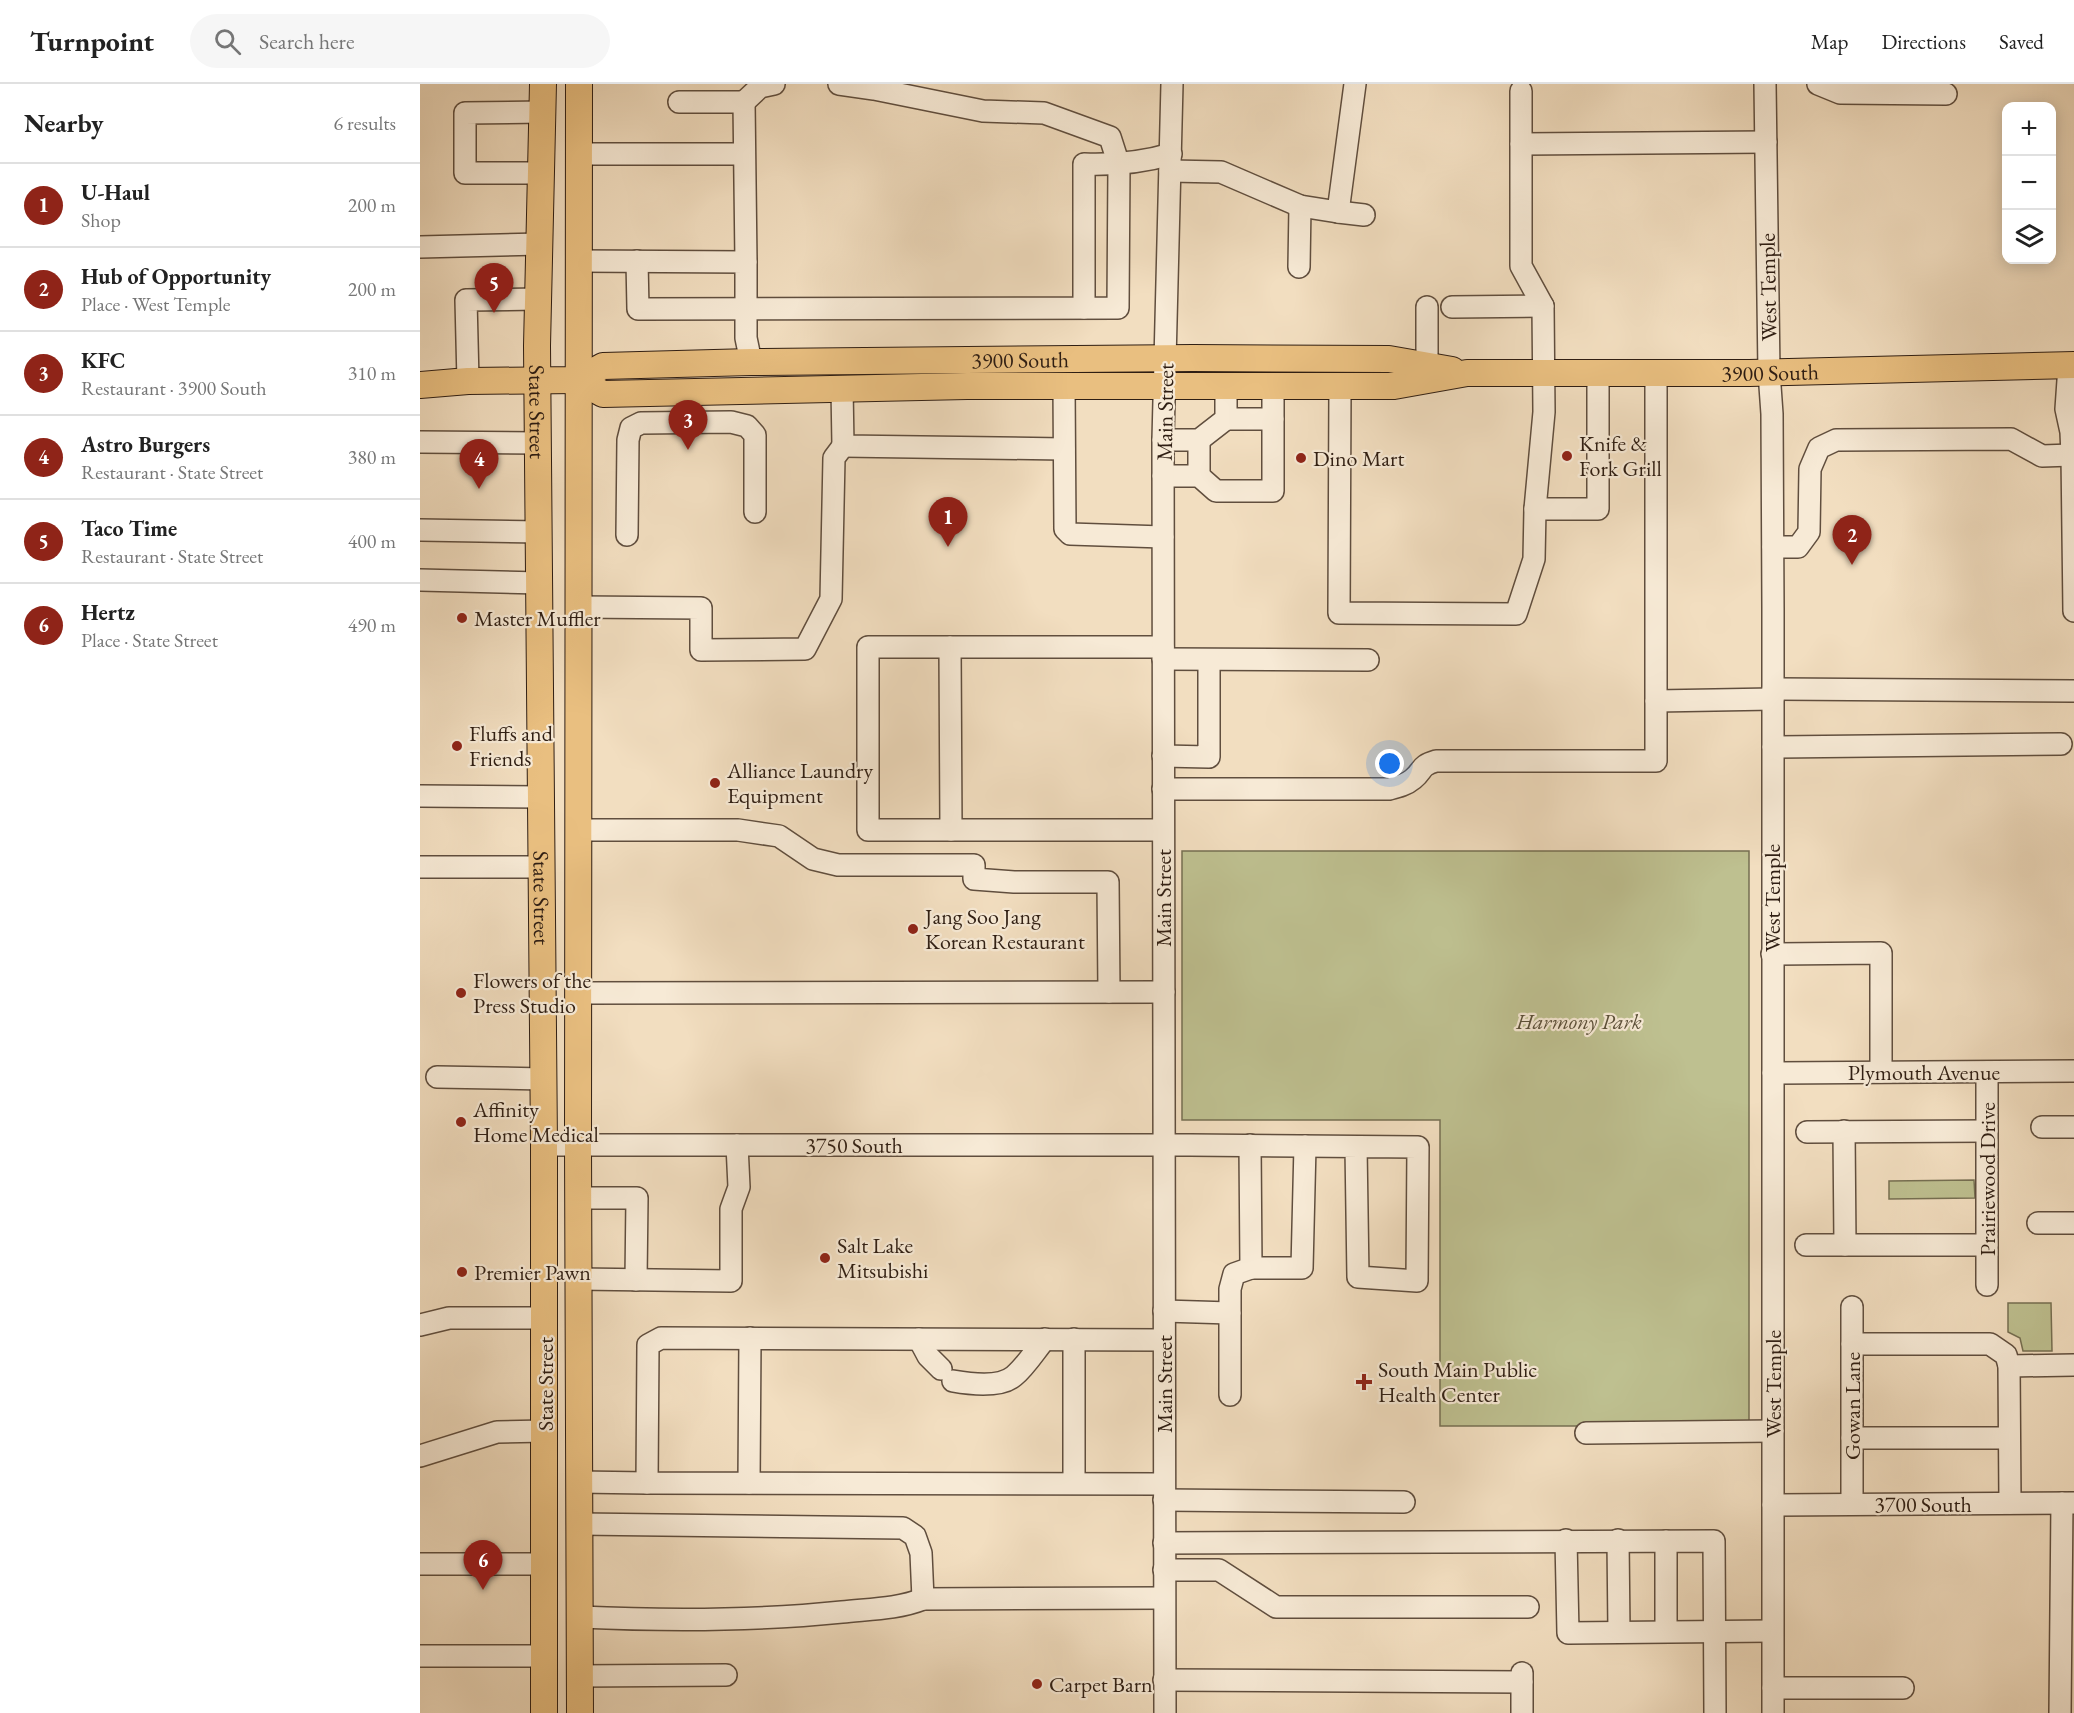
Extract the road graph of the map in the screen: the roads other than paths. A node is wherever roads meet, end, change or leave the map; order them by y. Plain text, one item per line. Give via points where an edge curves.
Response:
1 (543, 84) edge
2 (579, 84) edge
3 (774, 84) edge
4 (839, 84) edge
5 (1172, 84) edge
6 (1355, 84) edge
7 (1766, 84) edge
8 (1818, 84) edge
9 (1521, 91) dead end
10 (1946, 94) dead end
11 (679, 102) dead end
12 (744, 102) junction
13 (543, 112) junction
14 (1766, 142) junction
15 (1521, 144) junction
16 (579, 154) junction
17 (744, 154) junction
18 (1171, 163) junction
19 (1119, 165) junction
20 (542, 173) junction
21 (1300, 206) junction
22 (1338, 212) junction
23 (1364, 215) dead end
24 (540, 244) junction
25 (420, 246) edge
26 (579, 261) junction
27 (637, 261) junction
28 (746, 262) junction
29 (1299, 267) dead end
30 (538, 299) junction
31 (1543, 306) junction
32 (1427, 307) dead end
33 (1452, 307) dead end
34 (1084, 308) junction
35 (746, 310) junction
36 (1166, 358) junction
37 (751, 362) junction
38 (2072, 365) edge
39 (1427, 366) junction
40 (1598, 372) junction
41 (1656, 372) junction
42 (1769, 372) junction
43 (1467, 373) junction
44 (1545, 373) junction
45 (538, 380) junction
46 (578, 380) junction
47 (468, 381) junction
48 (420, 385) edge
49 (1064, 386) junction
50 (1164, 386) junction
51 (1226, 387) junction
52 (1273, 387) junction
53 (1340, 387) junction
54 (842, 388) junction
55 (1226, 419) junction
56 (1273, 419) junction
57 (1163, 440) junction
58 (1199, 440) junction
59 (420, 442) edge
60 (539, 443) junction
61 (843, 446) junction
62 (1064, 449) junction
63 (2072, 455) junction
64 (1163, 476) junction
65 (1199, 476) junction
66 (2073, 506) edge
67 (1535, 509) junction
68 (755, 512) dead end
69 (420, 530) edge
70 (540, 531) junction
71 (627, 535) dead end
72 (1163, 537) junction
73 (1773, 547) junction
74 (2073, 556) edge
75 (420, 580) edge
76 (540, 583) junction
77 (2074, 605) edge
78 (578, 607) junction
79 (2074, 611) edge
80 (950, 647) junction
81 (1163, 653) junction
82 (1209, 660) junction
83 (1368, 660) dead end
84 (2074, 691) edge
85 (1773, 694) junction
86 (1656, 700) junction
87 (2061, 744) dead end
88 (1773, 747) junction
89 (1163, 756) junction
90 (1163, 789) junction
91 (420, 796) edge
92 (541, 796) junction
93 (579, 830) junction
94 (951, 830) junction
95 (1163, 830) junction
96 (420, 867) edge
97 (541, 867) junction
98 (1772, 954) junction
99 (1109, 992) junction
100 (1164, 992) junction
101 (578, 993) junction
102 (2074, 1071) edge
103 (1881, 1072) junction
104 (1987, 1072) junction
105 (1773, 1073) junction
106 (437, 1077) dead end
107 (544, 1079) junction
108 (2042, 1127) dead end
109 (2074, 1127) edge
110 (1844, 1131) junction
111 (1987, 1131) junction
112 (1807, 1132) dead end
113 (544, 1145) junction
114 (578, 1145) junction
115 (737, 1145) junction
116 (1164, 1145) junction
117 (1250, 1146) junction
118 (1305, 1146) junction
119 (1356, 1147) junction
120 (578, 1198) junction
121 (2038, 1223) dead end
122 (2074, 1223) edge
123 (1806, 1245) dead end
124 (1845, 1245) junction
125 (1987, 1245) junction
126 (1251, 1268) junction
127 (578, 1279) junction
128 (636, 1280) junction
129 (1988, 1285) dead end
130 (1852, 1307) dead end
131 (1164, 1311) junction
132 (1230, 1313) junction
133 (544, 1318) junction
134 (420, 1325) edge
135 (750, 1338) junction
136 (919, 1339) junction
137 (1045, 1339) junction
138 (1074, 1339) junction
139 (1164, 1340) junction
140 (1852, 1344) junction
141 (2074, 1365) edge
142 (2009, 1366) junction
143 (1230, 1395) dead end
144 (545, 1431) junction
145 (1773, 1431) junction
146 (1586, 1432) dead end
147 (1852, 1438) junction
148 (2009, 1438) junction
149 (420, 1456) edge
150 (579, 1482) junction
151 (647, 1483) junction
152 (749, 1483) junction
153 (1074, 1483) junction
154 (1164, 1492) junction
155 (1404, 1502) dead end
156 (2010, 1503) junction
157 (2068, 1503) edge
158 (1773, 1504) junction
159 (1852, 1504) junction
160 (580, 1524) junction
161 (1566, 1540) junction
162 (1618, 1540) junction
163 (1666, 1541) junction
164 (1164, 1543) junction
165 (2068, 1561) edge
166 (420, 1564) edge
167 (545, 1564) junction
168 (1164, 1570) junction
169 (1164, 1598) junction
170 (923, 1599) junction
171 (1528, 1607) dead end
172 (580, 1617) junction
173 (1715, 1630) junction
174 (1666, 1631) junction
175 (1772, 1631) junction
176 (1619, 1632) junction
177 (420, 1656) edge
178 (545, 1656) junction
179 (726, 1675) dead end
180 (579, 1676) junction
181 (1164, 1680) junction
182 (1773, 1688) junction
183 (1903, 1688) dead end
184 (544, 1713) edge
185 (579, 1713) edge
186 (1164, 1713) edge
187 (1522, 1713) edge
188 (1715, 1713) edge
189 (1773, 1713) edge
190 (2060, 1713) edge

1 - 13 main road, State Street
2 - 16 main road, State Street
3 - 12 street via 759,87
4 - 19 street via 983,111 1044,113 1110,137
5 - 18 street, Main Street
6 - 22 street
7 - 14 street, West Temple
8 - 10 street via 1840,93
9 - 15 street
11 - 12 street
12 - 17 street
13 - 20 main road, State Street
13 - 20 street via 465,112 465,173
14 - 15 street
14 - 42 street, West Temple
15 - 31 street via 1521,266
16 - 17 street
16 - 26 main road, State Street
17 - 28 street
18 - 19 street
18 - 21 street via 1221,172
18 - 36 street, Main Street
19 - 34 street via 1118,308
19 - 34 street via 1084,164
20 - 24 main road, State Street
21 - 22 street
21 - 29 street
22 - 23 street
24 - 25 street
24 - 30 main road, State Street
26 - 27 street
26 - 46 main road, State Street
27 - 28 street
27 - 35 street via 638,309
28 - 35 street
30 - 45 main road, State Street
30 - 47 street via 466,300
31 - 33 street
31 - 44 street
32 - 39 street
34 - 35 street
35 - 37 street
36 - 37 main road, 3900 South
36 - 39 main road, 3900 South via 1389,358
36 - 50 street, Main Street
37 - 46 main road, 3900 South via 603,366
38 - 42 main road, 3900 South
38 - 63 street via 2066,409
39 - 43 main road, 3900 South
40 - 41 main road, 3900 South
40 - 44 main road, 3900 South
40 - 67 street via 1598,509
41 - 42 main road, 3900 South
41 - 86 street
42 - 73 street, West Temple
43 - 44 main road, 3900 South
43 - 53 main road, 3900 South via 1394,386
44 - 67 street
45 - 46 main road, 3900 South
45 - 47 main road, 3900 South
45 - 60 main road, State Street
46 - 54 main road, 3900 South via 603,394
46 - 78 main road, State Street
47 - 48 main road, 3900 South
49 - 50 main road, 3900 South
49 - 54 main road, 3900 South
49 - 62 street
50 - 51 main road, 3900 South
50 - 57 street, Main Street
51 - 52 main road, 3900 South
51 - 55 street
52 - 53 main road, 3900 South
52 - 56 street
53 - 67 street via 1339,613 1516,614 1534,559
54 - 61 street
55 - 56 street
55 - 58 street
56 - 65 street via 1272,491 1216,491
57 - 58 street
57 - 64 street, Main Street
58 - 65 street
59 - 60 street
60 - 70 main road, State Street
61 - 62 street
61 - 78 street via 834,458 831,599 805,649 701,650 701,608
62 - 72 street via 1065,529 1070,534
63 - 66 street
63 - 73 street via 2042,456 2011,439 1836,440 1819,448 1810,469 1809,532 1798,547
64 - 65 street
64 - 72 street, Main Street
66 - 74 street
68 - 71 street via 755,435 747,426 731,422 641,423 632,428 628,440
69 - 70 street
70 - 76 main road, State Street
72 - 81 street, Main Street
73 - 85 street, West Temple
74 - 77 street
75 - 76 street
76 - 92 main road, State Street
77 - 79 street
78 - 93 main road, State Street
80 - 81 street
80 - 94 street
80 - 94 street via 868,647 868,830
81 - 82 street
81 - 89 street, Main Street
82 - 83 street
82 - 89 street via 1209,757
84 - 85 street
85 - 86 street
85 - 88 street, West Temple
86 - 90 street via 1656,760 1436,761 1424,765 1413,779 1389,789
87 - 88 street
88 - 98 street, West Temple
89 - 90 street, Main Street
90 - 95 street, Main Street
91 - 92 street
92 - 97 main road, State Street
93 - 99 street via 738,830 779,836 813,859 838,865 974,865 974,879 1108,882
93 - 101 main road, State Street
94 - 95 street
95 - 100 street, Main Street
96 - 97 street
97 - 107 main road, State Street
98 - 103 street via 1881,953
98 - 105 street, West Temple
99 - 100 street
99 - 101 street
100 - 116 street, Main Street
101 - 114 main road, State Street
102 - 104 street, Plymouth Avenue
103 - 104 street, Plymouth Avenue
103 - 105 street, Plymouth Avenue
104 - 111 street, Prairiewood Drive
105 - 145 street, West Temple
106 - 107 street
107 - 113 main road, State Street
108 - 109 street
110 - 111 street
110 - 112 street
110 - 124 street
111 - 125 street, Prairiewood Drive
113 - 114 street, 3750 South
113 - 133 main road, State Street
114 - 115 street, 3750 South
114 - 120 main road, State Street
115 - 116 street, 3750 South
115 - 128 street via 739,1187 731,1209 731,1281
116 - 117 street, 3750 South
116 - 131 street, Main Street
117 - 118 street, 3750 South
117 - 126 street
118 - 119 street, 3750 South
118 - 126 street via 1302,1268
119 - 119 street, 3750 South via 1418,1148 1417,1281 1358,1277
120 - 127 main road, State Street
120 - 128 street via 637,1198
121 - 122 street
123 - 124 street
124 - 125 street
125 - 129 street, Prairiewood Drive
126 - 132 street via 1234,1274
127 - 128 street
127 - 150 main road, State Street
130 - 140 street, Gowan Lane
131 - 132 street
131 - 139 street, Main Street
132 - 143 street
133 - 134 street via 449,1318
133 - 144 main road, State Street
135 - 136 street
135 - 151 street via 661,1338 648,1345
135 - 152 street
136 - 137 street
136 - 137 street via 928,1356 947,1375 966,1383 1004,1383
137 - 138 street
138 - 139 street
138 - 153 street
139 - 154 street, Main Street
140 - 142 street via 1990,1344 2006,1355
140 - 147 street, Gowan Lane
141 - 142 street
142 - 148 street
144 - 149 street via 497,1432
144 - 167 main road, State Street
145 - 146 street
145 - 158 street, West Temple
147 - 148 street
147 - 159 street, Gowan Lane
148 - 156 street
150 - 151 street
150 - 160 main road, State Street
151 - 152 street
152 - 153 street
153 - 154 street
154 - 155 street
154 - 164 street, Main Street
156 - 157 street, 3700 South
156 - 159 street, 3700 South
157 - 165 street
158 - 159 street, 3700 South
158 - 175 street, West Temple
160 - 170 street via 903,1528 915,1536 921,1553
160 - 172 main road, State Street
161 - 162 street
161 - 164 street
161 - 176 street via 1568,1633
162 - 163 street
162 - 176 street
163 - 173 street via 1714,1541
163 - 174 street
164 - 168 street, Main Street
165 - 190 street
166 - 167 street
167 - 178 main road, State Street
168 - 169 street, Main Street
168 - 171 street via 1219,1570 1276,1607
169 - 170 street
169 - 181 street, Main Street
170 - 172 street via 780,1618
172 - 180 main road, State Street
173 - 174 street
173 - 175 street
173 - 188 street
174 - 176 street
175 - 182 street, West Temple
177 - 178 street
178 - 184 main road, State Street
179 - 180 street
180 - 185 main road, State Street
181 - 186 street, Main Street
181 - 187 street via 1522,1677
182 - 183 street
182 - 189 street, West Temple

